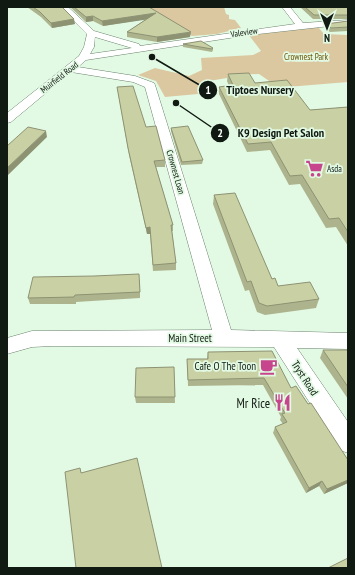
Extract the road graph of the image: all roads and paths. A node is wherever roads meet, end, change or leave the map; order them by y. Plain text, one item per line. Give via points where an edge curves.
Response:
1 (286, 7) edge
2 (69, 8) edge
3 (348, 22) edge
4 (300, 25) junction
5 (91, 33) junction
6 (140, 48) junction
7 (83, 58) junction
8 (69, 69) junction
9 (7, 119) edge
10 (7, 336) edge
11 (224, 338) junction
12 (32, 339) junction
13 (281, 341) junction
14 (348, 341) edge
15 (7, 346) edge
16 (348, 442) edge

1 - 4 street
2 - 5 street
3 - 4 street, Valeview
4 - 6 street, Valeview
5 - 6 street, Valeview
5 - 7 street, Muirfield Road via 89,47
6 - 7 street, Valeview
7 - 8 street, Muirfield Road
8 - 9 street, Muirfield Road
8 - 11 street, Crownest Loan via 135,79 150,85
10 - 12 street, Main Street
11 - 12 street, Main Street
11 - 13 street, Main Street
12 - 15 street, Main Street
13 - 14 street, Main Street
13 - 16 street, Tryst Road

